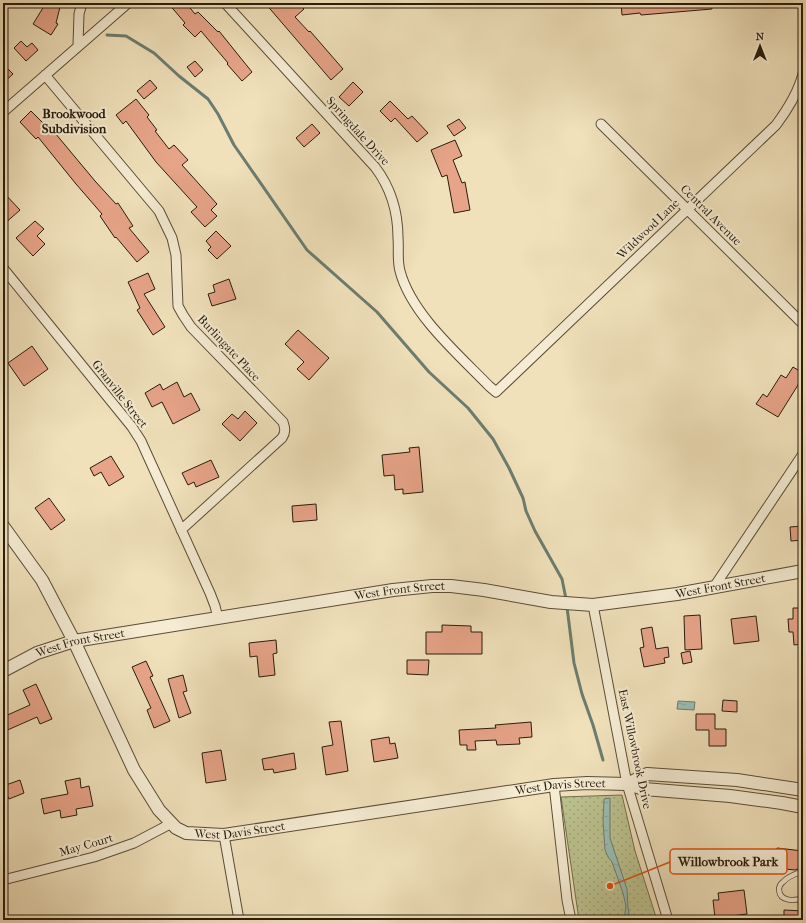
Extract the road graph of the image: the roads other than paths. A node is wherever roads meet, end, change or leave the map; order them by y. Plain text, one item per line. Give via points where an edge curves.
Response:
1 (82, 3) edge
2 (128, 3) edge
3 (225, 3) edge
4 (78, 45) junction
5 (803, 74) edge
6 (45, 75) junction
7 (3, 112) edge
8 (600, 124) dead end
9 (687, 208) junction
10 (3, 268) edge
11 (803, 324) edge
12 (496, 392) joint
13 (803, 454) edge
14 (3, 526) edge
15 (181, 530) junction
16 (803, 571) edge
17 (714, 587) junction
18 (593, 605) junction
19 (218, 618) junction
20 (74, 641) junction
21 (3, 671) edge
22 (627, 784) junction
23 (554, 785) junction
24 (803, 790) edge
25 (803, 807) edge
26 (172, 823) junction
27 (224, 835) junction
28 (803, 871) edge
29 (3, 880) edge
30 (803, 898) edge
31 (239, 920) edge
32 (571, 920) edge
33 (668, 920) edge

1 - 4 street
2 - 4 street
3 - 12 street, Springdale Drive via 385,180 397,215 400,270 410,297 433,327
4 - 6 street
5 - 9 street, Wildwood Lane via 787,110 776,125
6 - 7 street
6 - 15 street, Burlingate Place via 159,211 172,238 176,255 178,306 191,327 283,422 285,428 282,438
8 - 9 street, Central Avenue
9 - 11 street, Central Avenue
9 - 12 street, Wildwood Lane
10 - 15 street, Granville Street via 132,426
13 - 17 street
14 - 20 street, West Davis Street via 42,580
15 - 19 street, Granville Street via 210,593
16 - 17 street, West Front Street
17 - 18 street, West Front Street
18 - 19 street, West Front Street via 551,602 465,587 432,586
18 - 22 street, East Willowbrook Drive
19 - 20 street, West Front Street
20 - 21 street, West Front Street via 37,653
20 - 26 street, West Davis Street via 134,770 160,810
22 - 23 street, West Davis Street
22 - 24 street, West Davis Street via 647,774 737,780
22 - 25 street, West Davis Street via 644,790 730,796
22 - 33 street, East Willowbrook Drive
23 - 27 street, West Davis Street
23 - 32 street
26 - 27 street, West Davis Street via 186,833
26 - 29 street, May Court via 134,843 94,857
27 - 31 street
28 - 30 lane via 783,881 779,892 786,900

